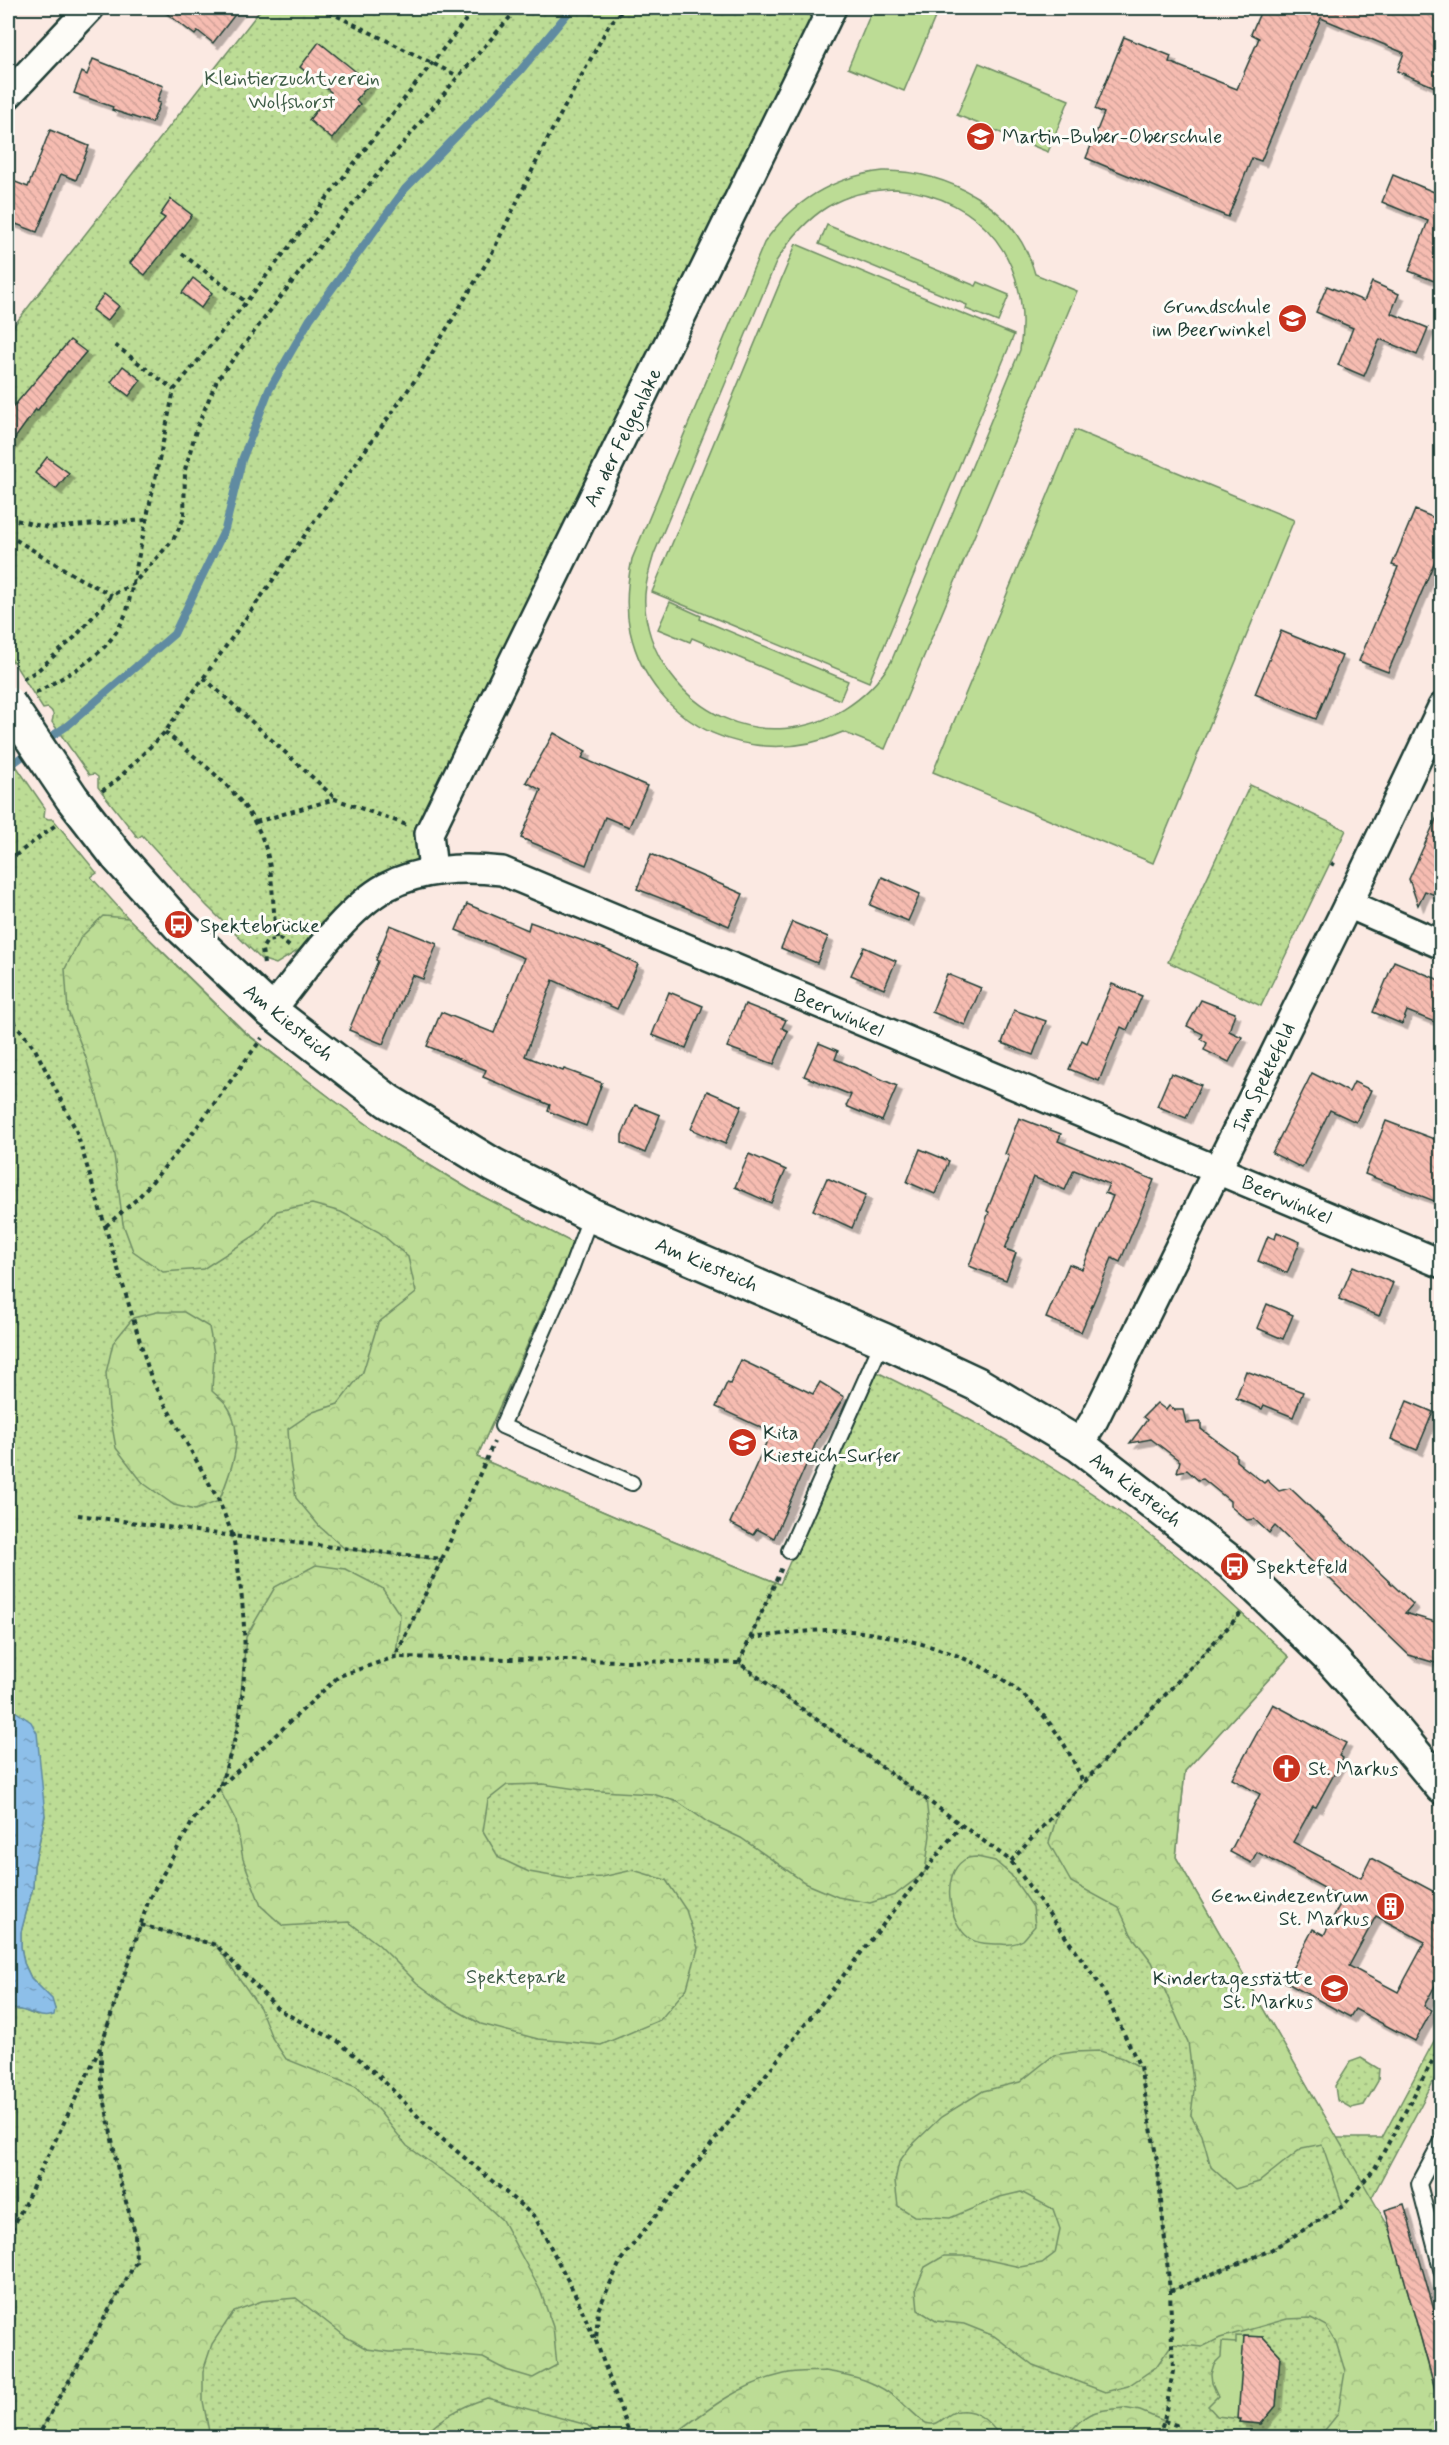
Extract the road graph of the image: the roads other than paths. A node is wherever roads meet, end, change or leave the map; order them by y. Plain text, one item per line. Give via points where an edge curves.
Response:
1 (90, 8) edge
2 (832, 8) edge
3 (8, 95) edge
4 (20, 693) edge
5 (1442, 707) edge
6 (433, 871) junction
7 (1348, 904) junction
8 (1442, 945) edge
9 (275, 1014) junction
10 (1217, 1170) junction
11 (591, 1215) junction
12 (1442, 1264) edge
13 (883, 1340) junction
14 (1079, 1445) junction
15 (632, 1483) dead end
16 (789, 1551) road end
17 (1442, 1786) edge
18 (1442, 2141) edge
19 (1442, 2273) edge

1 - 3 street
2 - 6 street, An der Felgenlake via 429,833
4 - 9 street, Am Kiesteich, bridge via 72,798 117,856 179,925
5 - 7 street, Im Spektefeld
6 - 9 street, Beerwinkel via 386,888 347,918
6 - 10 street, Beerwinkel via 502,871
7 - 8 street
7 - 10 street, Im Spektefeld
9 - 11 street, Am Kiesteich via 388,1101 493,1166
10 - 12 street, Beerwinkel
10 - 14 street, Im Spektefeld
11 - 13 street, Am Kiesteich
11 - 15 lane via 502,1426
13 - 14 street, Am Kiesteich via 977,1384
13 - 16 lane
14 - 17 street, Am Kiesteich via 1235,1566 1330,1658
18 - 19 lane via 1419,2184

